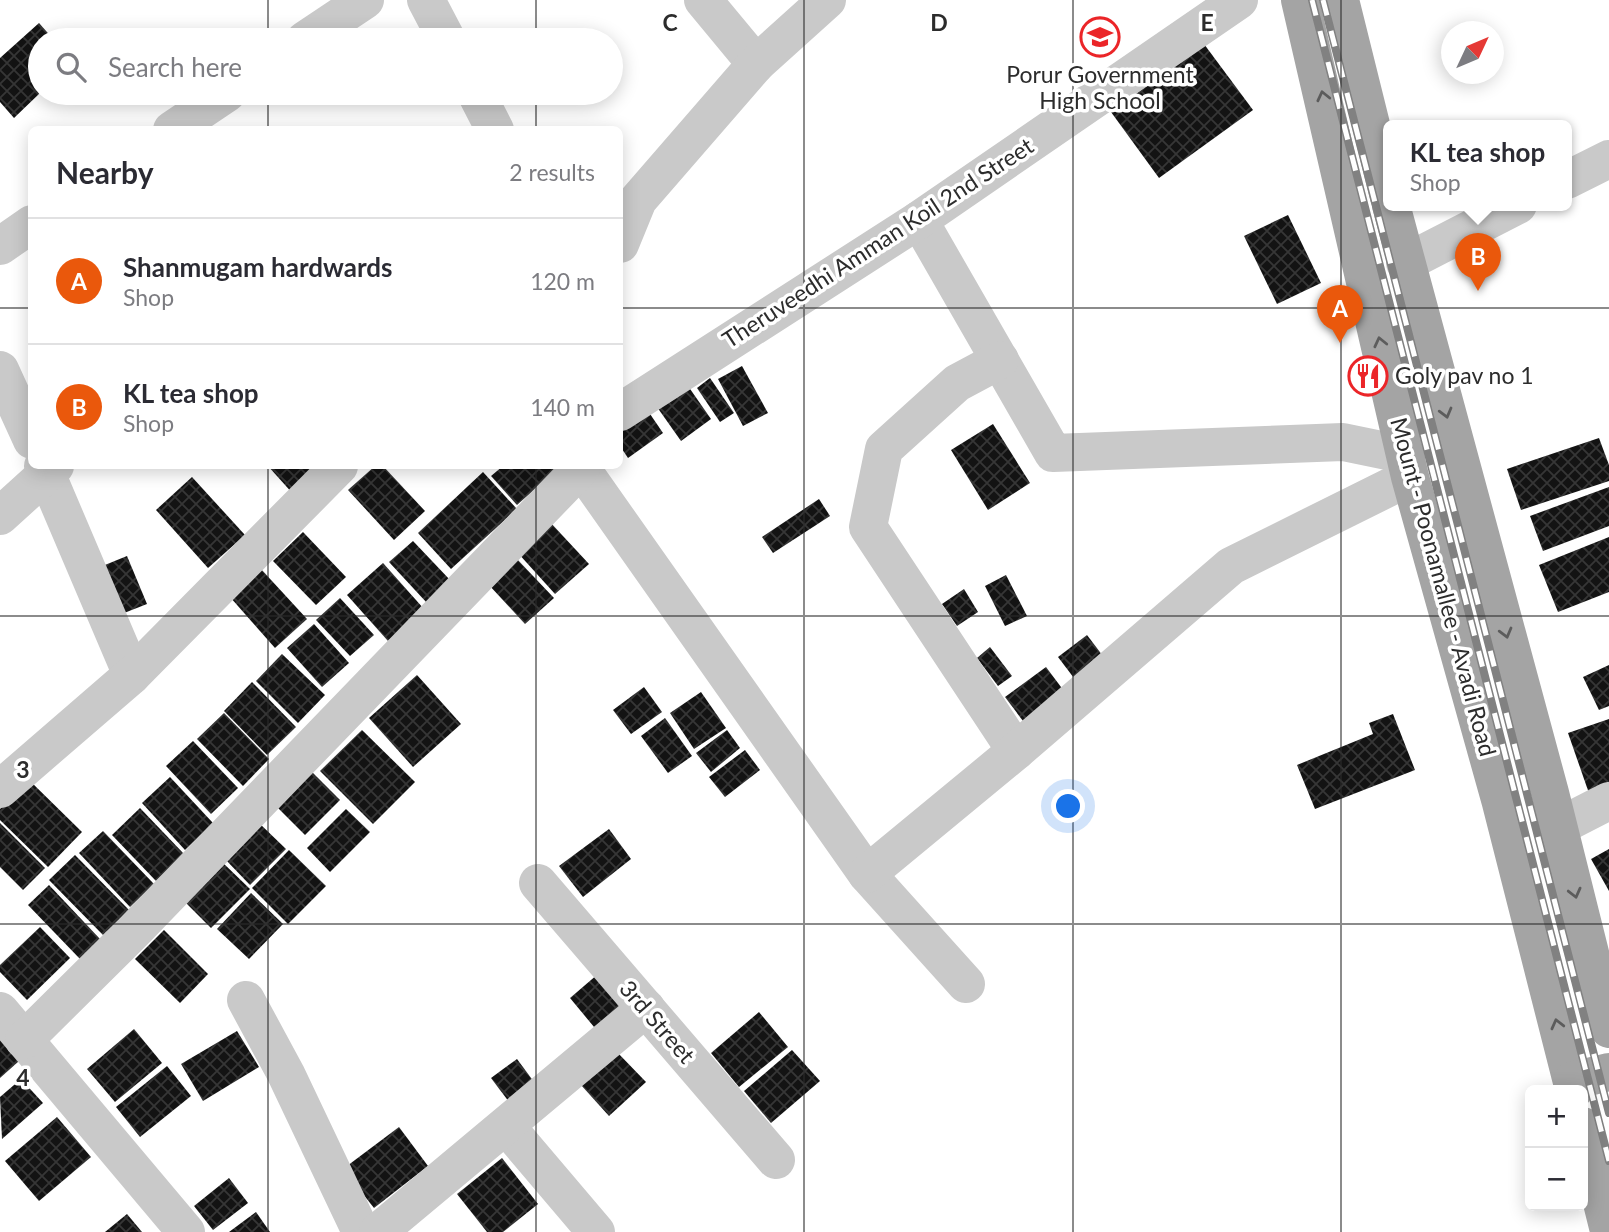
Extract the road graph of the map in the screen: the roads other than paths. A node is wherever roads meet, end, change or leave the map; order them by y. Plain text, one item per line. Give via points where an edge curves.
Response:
1 (365, 0) edge
2 (426, 0) edge
3 (703, 0) edge
4 (827, 0) edge
5 (1239, 0) edge
6 (1300, 0) edge
7 (1340, 0) edge
8 (323, 28) edge
9 (441, 28) edge
10 (756, 64) junction
11 (209, 105) edge
12 (482, 105) edge
13 (178, 126) edge
14 (493, 126) edge
15 (1376, 144) junction
16 (1336, 154) junction
17 (1609, 159) edge
18 (1383, 173) edge
19 (1572, 178) edge
20 (1392, 211) edge
21 (1506, 211) edge
22 (919, 220) junction
23 (28, 227) edge
24 (623, 237) edge
25 (0, 246) edge
26 (1405, 263) junction
27 (1000, 360) junction
28 (0, 370) edge
29 (623, 410) edge
30 (28, 428) edge
31 (1408, 466) junction
32 (38, 469) edge
33 (47, 469) edge
34 (336, 469) edge
35 (580, 469) edge
36 (583, 469) edge
37 (0, 516) edge
38 (132, 675) junction
39 (1017, 751) junction
40 (0, 789) edge
41 (1609, 801) edge
42 (1501, 803) junction
43 (1554, 810) junction
44 (867, 874) junction
45 (538, 883) dead end
46 (966, 985) dead end
47 (246, 1000) dead end
48 (646, 1008) junction
49 (0, 1011) edge
50 (1609, 1030) edge
51 (24, 1040) junction
52 (1609, 1072) edge
53 (1573, 1085) edge
54 (1576, 1085) edge
55 (506, 1126) junction
56 (1588, 1146) edge
57 (776, 1160) dead end
58 (1609, 1231) edge
59 (186, 1232) edge
60 (361, 1232) edge
61 (378, 1232) edge
62 (596, 1232) edge

1 - 8 street
2 - 9 street
3 - 10 street
4 - 10 street
5 - 22 street, Theruveedhi Amman Koil 2nd Street
16 -> 6 main road, Mount - Poonamallee - Avadi Road
7 - 15 main road
10 - 24 street via 638,200
11 - 13 street
12 - 14 street
15 - 16 main road
15 - 18 main road
31 -> 16 main road, Mount - Poonamallee - Avadi Road
17 - 19 street
20 - 26 main road, Mount - Poonamallee - Avadi Road
21 - 26 street
22 - 27 street
22 - 29 street, Theruveedhi Amman Koil 2nd Street
23 - 25 street
26 -> 43 main road, Mount - Poonamallee - Avadi Road
27 - 31 street via 1053,453 1343,442
27 - 39 street via 957,383 884,449 868,527
28 - 30 street
31 - 39 street via 1231,566
31 - 42 main road, Mount - Poonamallee - Avadi Road
32 - 37 street
33 - 38 street
34 - 38 street
35 - 51 street
36 - 44 street
38 - 40 street
39 - 44 street
41 - 43 street
42 - 43 main road
53 -> 42 main road, Mount - Poonamallee - Avadi Road
43 -> 50 main road, Mount - Poonamallee - Avadi Road
44 - 46 street
45 - 48 street, 3rd Street
47 - 60 street
48 - 55 street
48 - 57 street, 3rd Street
49 - 51 street
51 - 59 street
52 - 54 main road
55 - 61 street
55 - 62 street
56 - 58 main road

